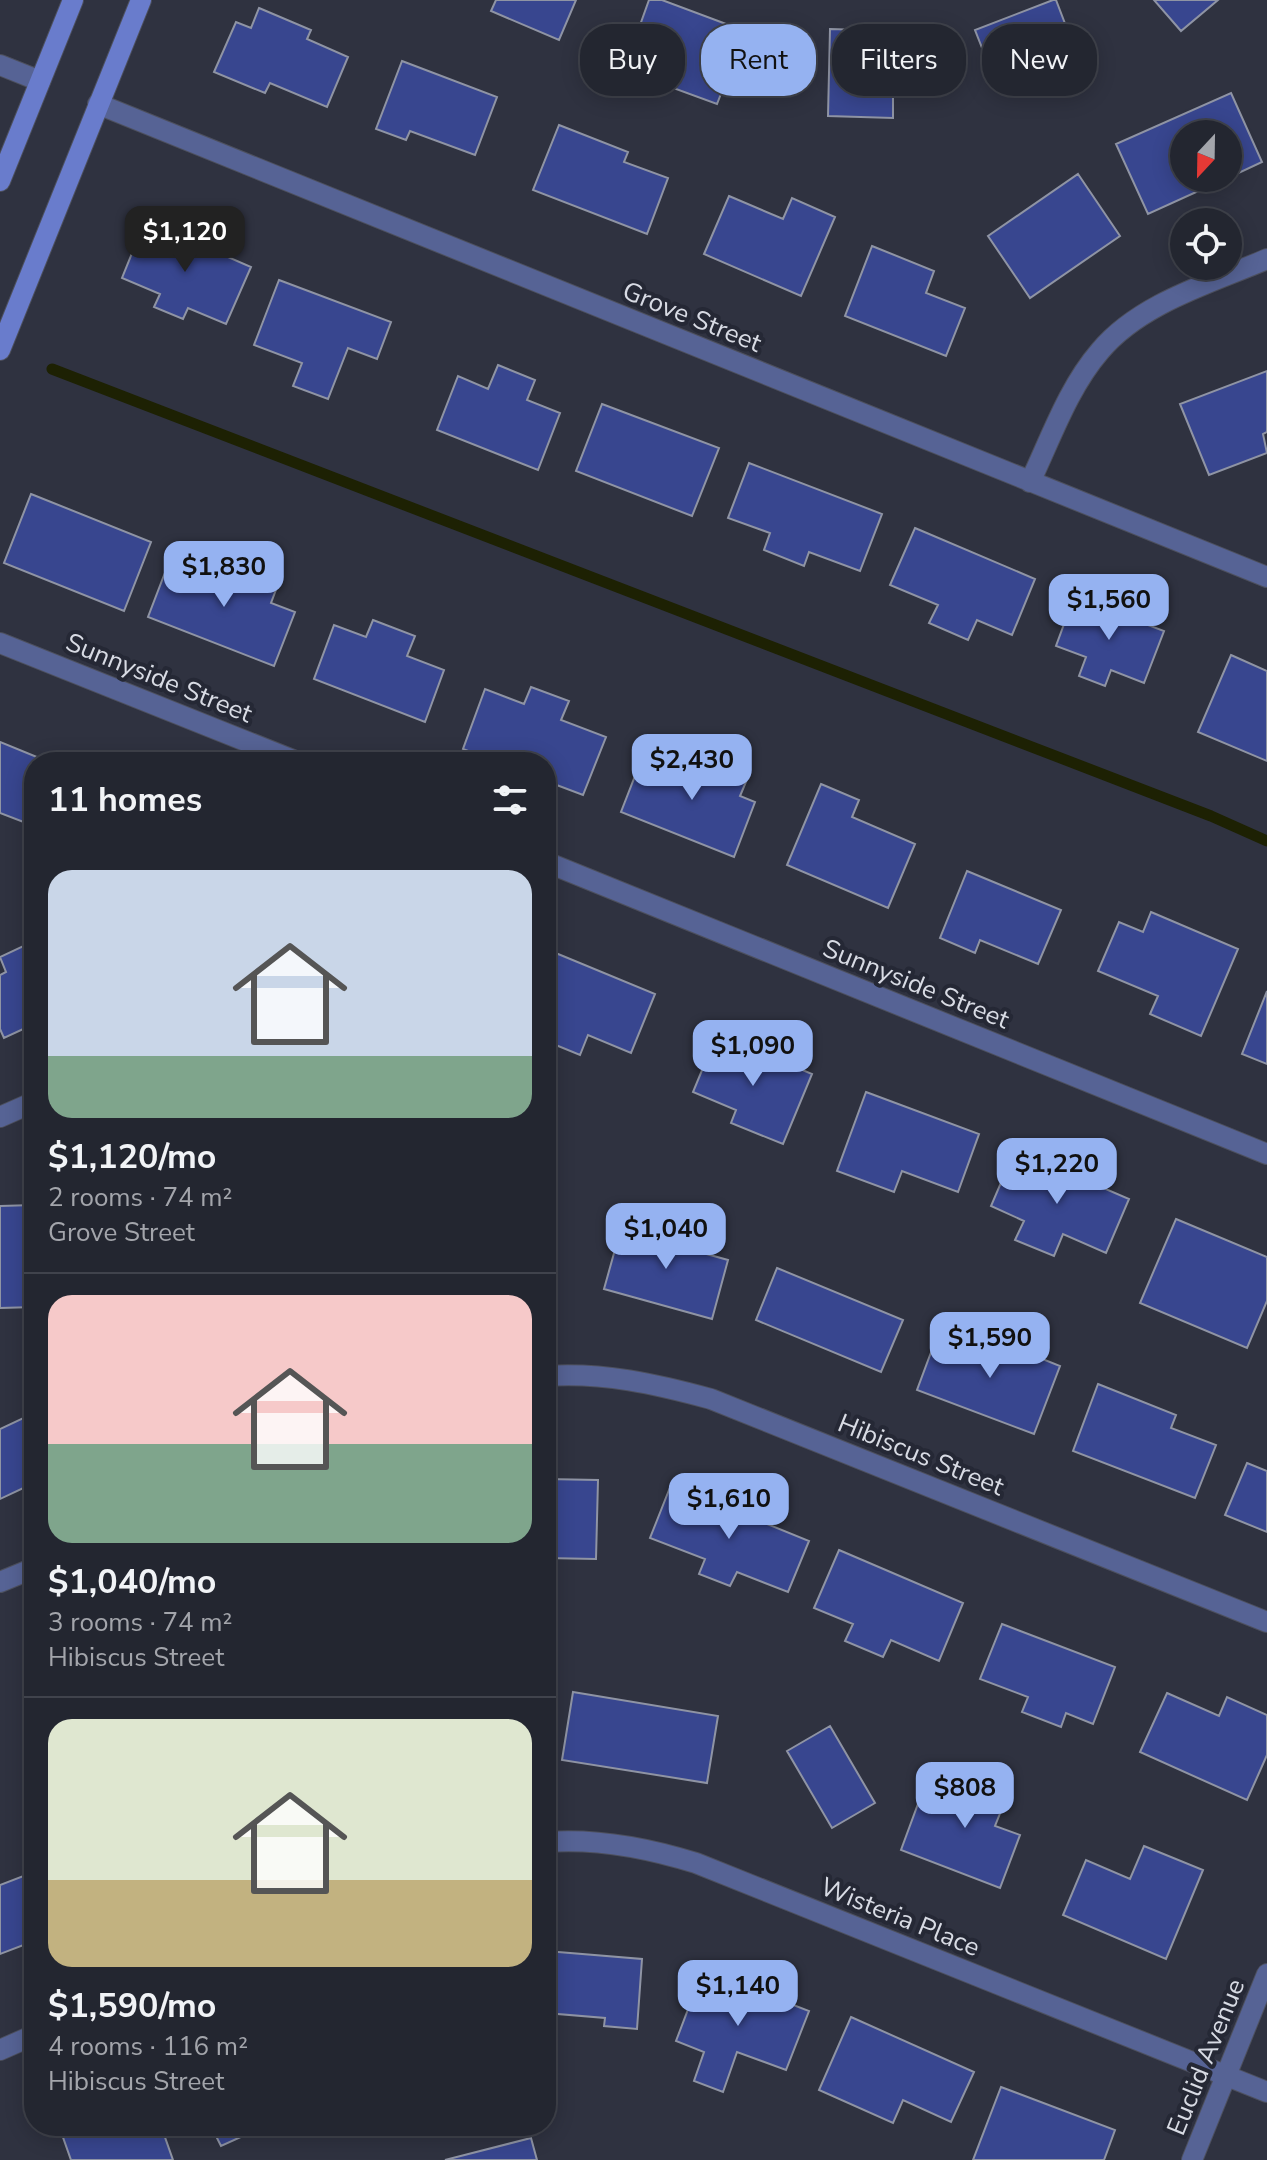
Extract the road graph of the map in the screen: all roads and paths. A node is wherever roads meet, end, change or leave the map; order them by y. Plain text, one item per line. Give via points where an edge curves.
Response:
1 (73, 0) edge
2 (141, 0) edge
3 (0, 65) edge
4 (40, 81) junction
5 (98, 104) junction
6 (0, 181) edge
7 (1267, 259) edge
8 (0, 350) edge
9 (1030, 482) junction
10 (1267, 577) edge
11 (0, 643) edge
12 (273, 752) edge
13 (556, 866) edge
14 (24, 1106) edge
15 (0, 1117) edge
16 (1267, 1154) edge
17 (556, 1376) edge
18 (24, 1572) edge
19 (0, 1582) edge
20 (1267, 1622) edge
21 (556, 1842) edge
22 (1267, 1974) edge
23 (24, 2039) edge
24 (0, 2050) edge
25 (1226, 2075) junction
26 (1267, 2092) edge
27 (1192, 2160) edge

1 - 4 main road
2 - 5 main road
3 - 4 street
4 - 6 main road
5 - 8 main road
5 - 9 street, Grove Street
7 - 9 street via 1166,303 1128,325 1100,350 1072,393
9 - 10 street, Grove Street
11 - 12 street, Sunnyside Street
13 - 16 street, Sunnyside Street
14 - 15 street
17 - 20 street, Hibiscus Street via 599,1376 711,1399
18 - 19 street
21 - 25 street, Wisteria Place via 626,1845 696,1863
22 - 25 street, Euclid Avenue
23 - 24 street
25 - 26 street, Wisteria Place
25 - 27 street, Euclid Avenue

